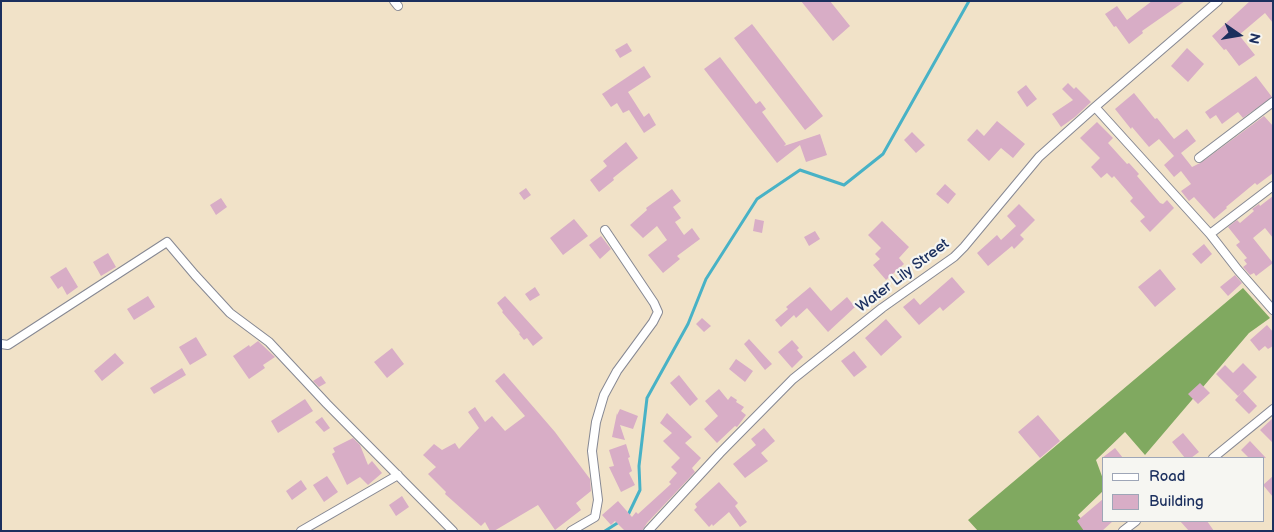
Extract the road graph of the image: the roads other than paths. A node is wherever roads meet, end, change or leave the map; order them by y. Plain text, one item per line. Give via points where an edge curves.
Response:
1 (1218, 1) edge
2 (1273, 102) edge
3 (1095, 107) junction
4 (1199, 158) dead end
5 (1273, 186) edge
6 (605, 230) dead end
7 (1210, 234) junction
8 (1272, 309) edge
9 (1, 344) edge
10 (1273, 409) edge
11 (1214, 457) edge
12 (398, 475) junction
13 (1135, 522) edge
14 (301, 531) edge
15 (454, 531) edge
16 (571, 531) edge
17 (648, 531) edge
18 (1124, 531) edge

1 - 3 street, Water Lily Street
2 - 4 street
3 - 7 street
3 - 17 street, Water Lily Street via 1039,157 954,256 793,379
5 - 7 street
6 - 16 street via 658,312 604,395 592,452 598,500 594,517
7 - 8 street
9 - 12 street via 8,345 168,242 230,313 269,342
10 - 11 street
12 - 14 street
12 - 15 street
13 - 18 street

